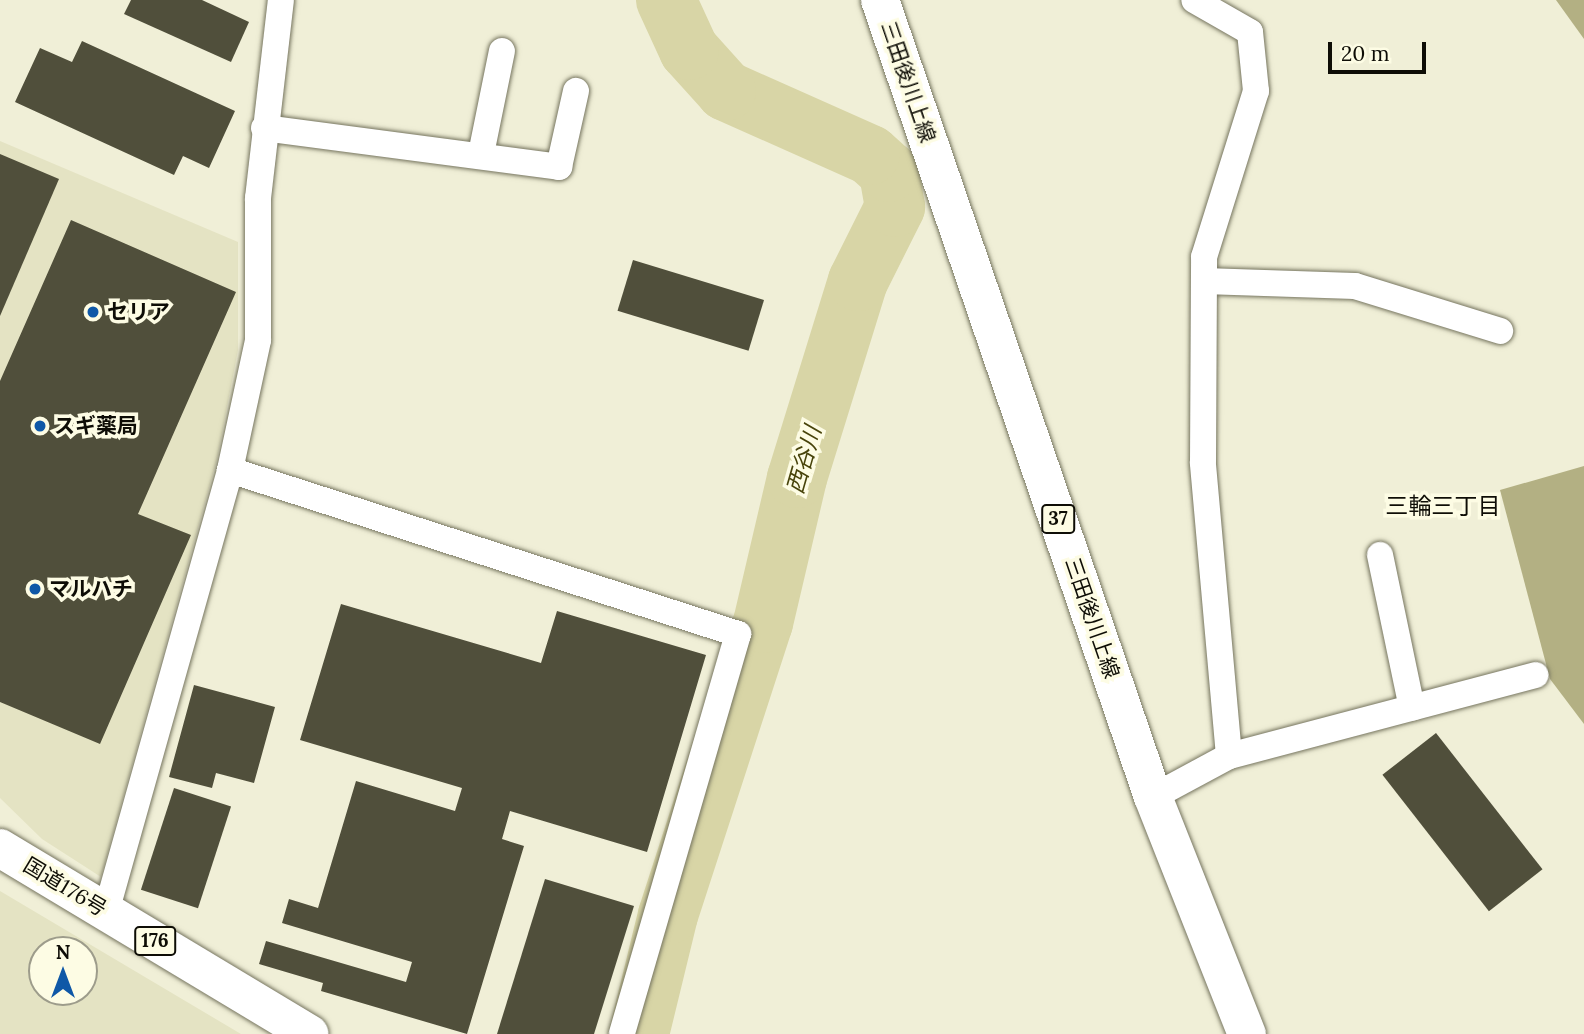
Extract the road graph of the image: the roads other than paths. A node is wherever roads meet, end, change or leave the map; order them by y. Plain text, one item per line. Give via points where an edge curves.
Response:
1 (281, 0) edge
2 (880, 0) edge
3 (1194, 0) edge
4 (502, 51) dead end
5 (576, 90) dead end
6 (264, 128) junction
7 (481, 155) junction
8 (1204, 281) junction
9 (1500, 331) dead end
10 (230, 470) junction
11 (1380, 555) dead end
12 (1535, 675) dead end
13 (1412, 708) junction
14 (1229, 756) junction
15 (1153, 797) junction
16 (0, 848) edge
17 (106, 912) junction
18 (309, 1034) edge
19 (622, 1034) edge
20 (1247, 1034) edge

1 - 6 street
2 - 15 main road, 三田後川上線 / 37
3 - 8 street via 1250,32 1256,91 1204,257
4 - 7 street
5 - 7 street via 559,167
6 - 7 street
6 - 10 street via 258,340
8 - 9 street via 1355,286
8 - 14 street via 1203,462
10 - 17 street
10 - 19 street via 738,634
11 - 13 street
12 - 13 street
13 - 14 street
14 - 15 street
15 - 20 main road, 三田後川上線 / 37
16 - 17 main road, 国道176号 / 176
17 - 18 main road, 国道176号 / 176

